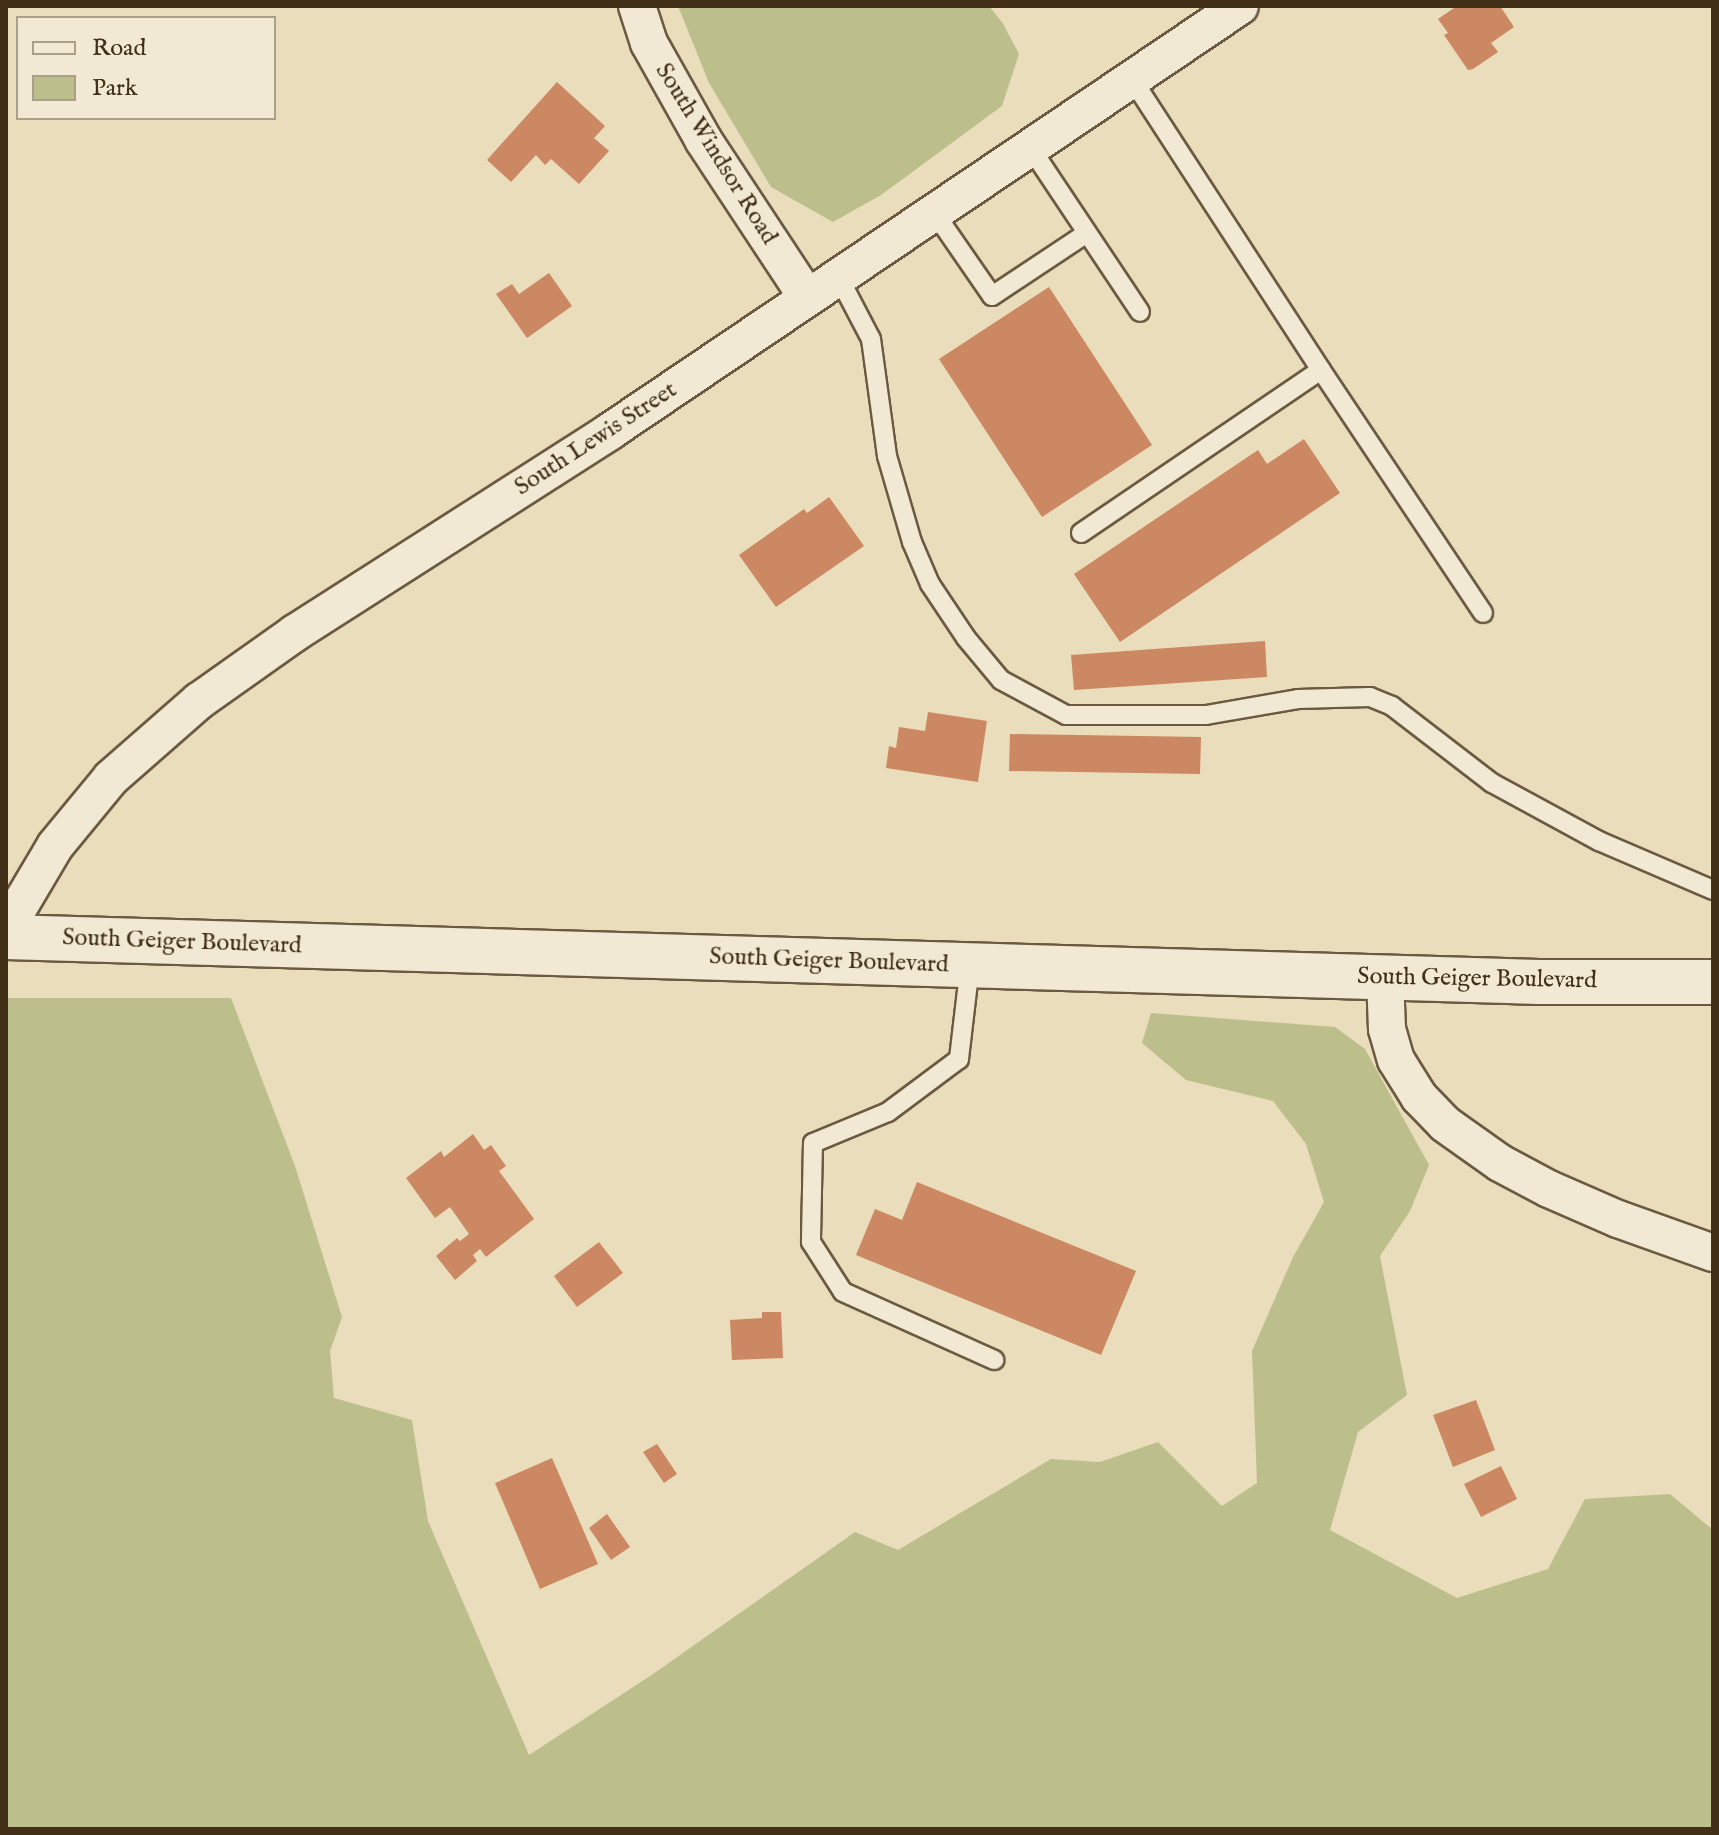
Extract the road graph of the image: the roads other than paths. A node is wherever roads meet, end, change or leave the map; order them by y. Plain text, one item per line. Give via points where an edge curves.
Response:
1 (637, 6) edge
2 (1240, 6) edge
3 (1132, 79) junction
4 (1030, 147) junction
5 (934, 212) junction
6 (1087, 233) junction
7 (838, 276) junction
8 (807, 297) junction
9 (1140, 312) dead end
10 (1321, 370) junction
11 (1081, 533) dead end
12 (1483, 613) dead end
13 (1713, 890) edge
14 (6, 929) edge
15 (6, 937) edge
16 (970, 965) junction
17 (1385, 977) junction
18 (1713, 982) edge
19 (1653, 983) junction
20 (1713, 992) edge
21 (1713, 1253) edge
22 (994, 1360) dead end

1 - 8 street, South Windsor Road via 649,43 704,141
2 - 3 street, South Lewis Street
3 - 4 street, South Lewis Street
3 - 10 lane
4 - 5 street, South Lewis Street
4 - 6 lane
5 - 6 lane via 992,296
5 - 7 street, South Lewis Street
6 - 9 lane
7 - 8 street, South Lewis Street
7 - 13 lane via 871,339 887,456 912,542 930,584 1001,680 1066,715 1206,715 1298,699 1370,697 1392,706 1492,783 1599,841
8 - 14 street, South Lewis Street via 199,701 111,778 55,846
10 - 11 lane
10 - 12 lane
15 - 16 street, South Geiger Boulevard
16 - 17 street, South Geiger Boulevard
16 - 22 lane via 959,1059 888,1112 813,1143 811,1242 843,1292
17 - 19 street, South Geiger Boulevard
17 - 21 street via 1387,1029 1396,1060 1419,1097 1445,1124 1549,1189
18 - 19 street
19 - 20 street

